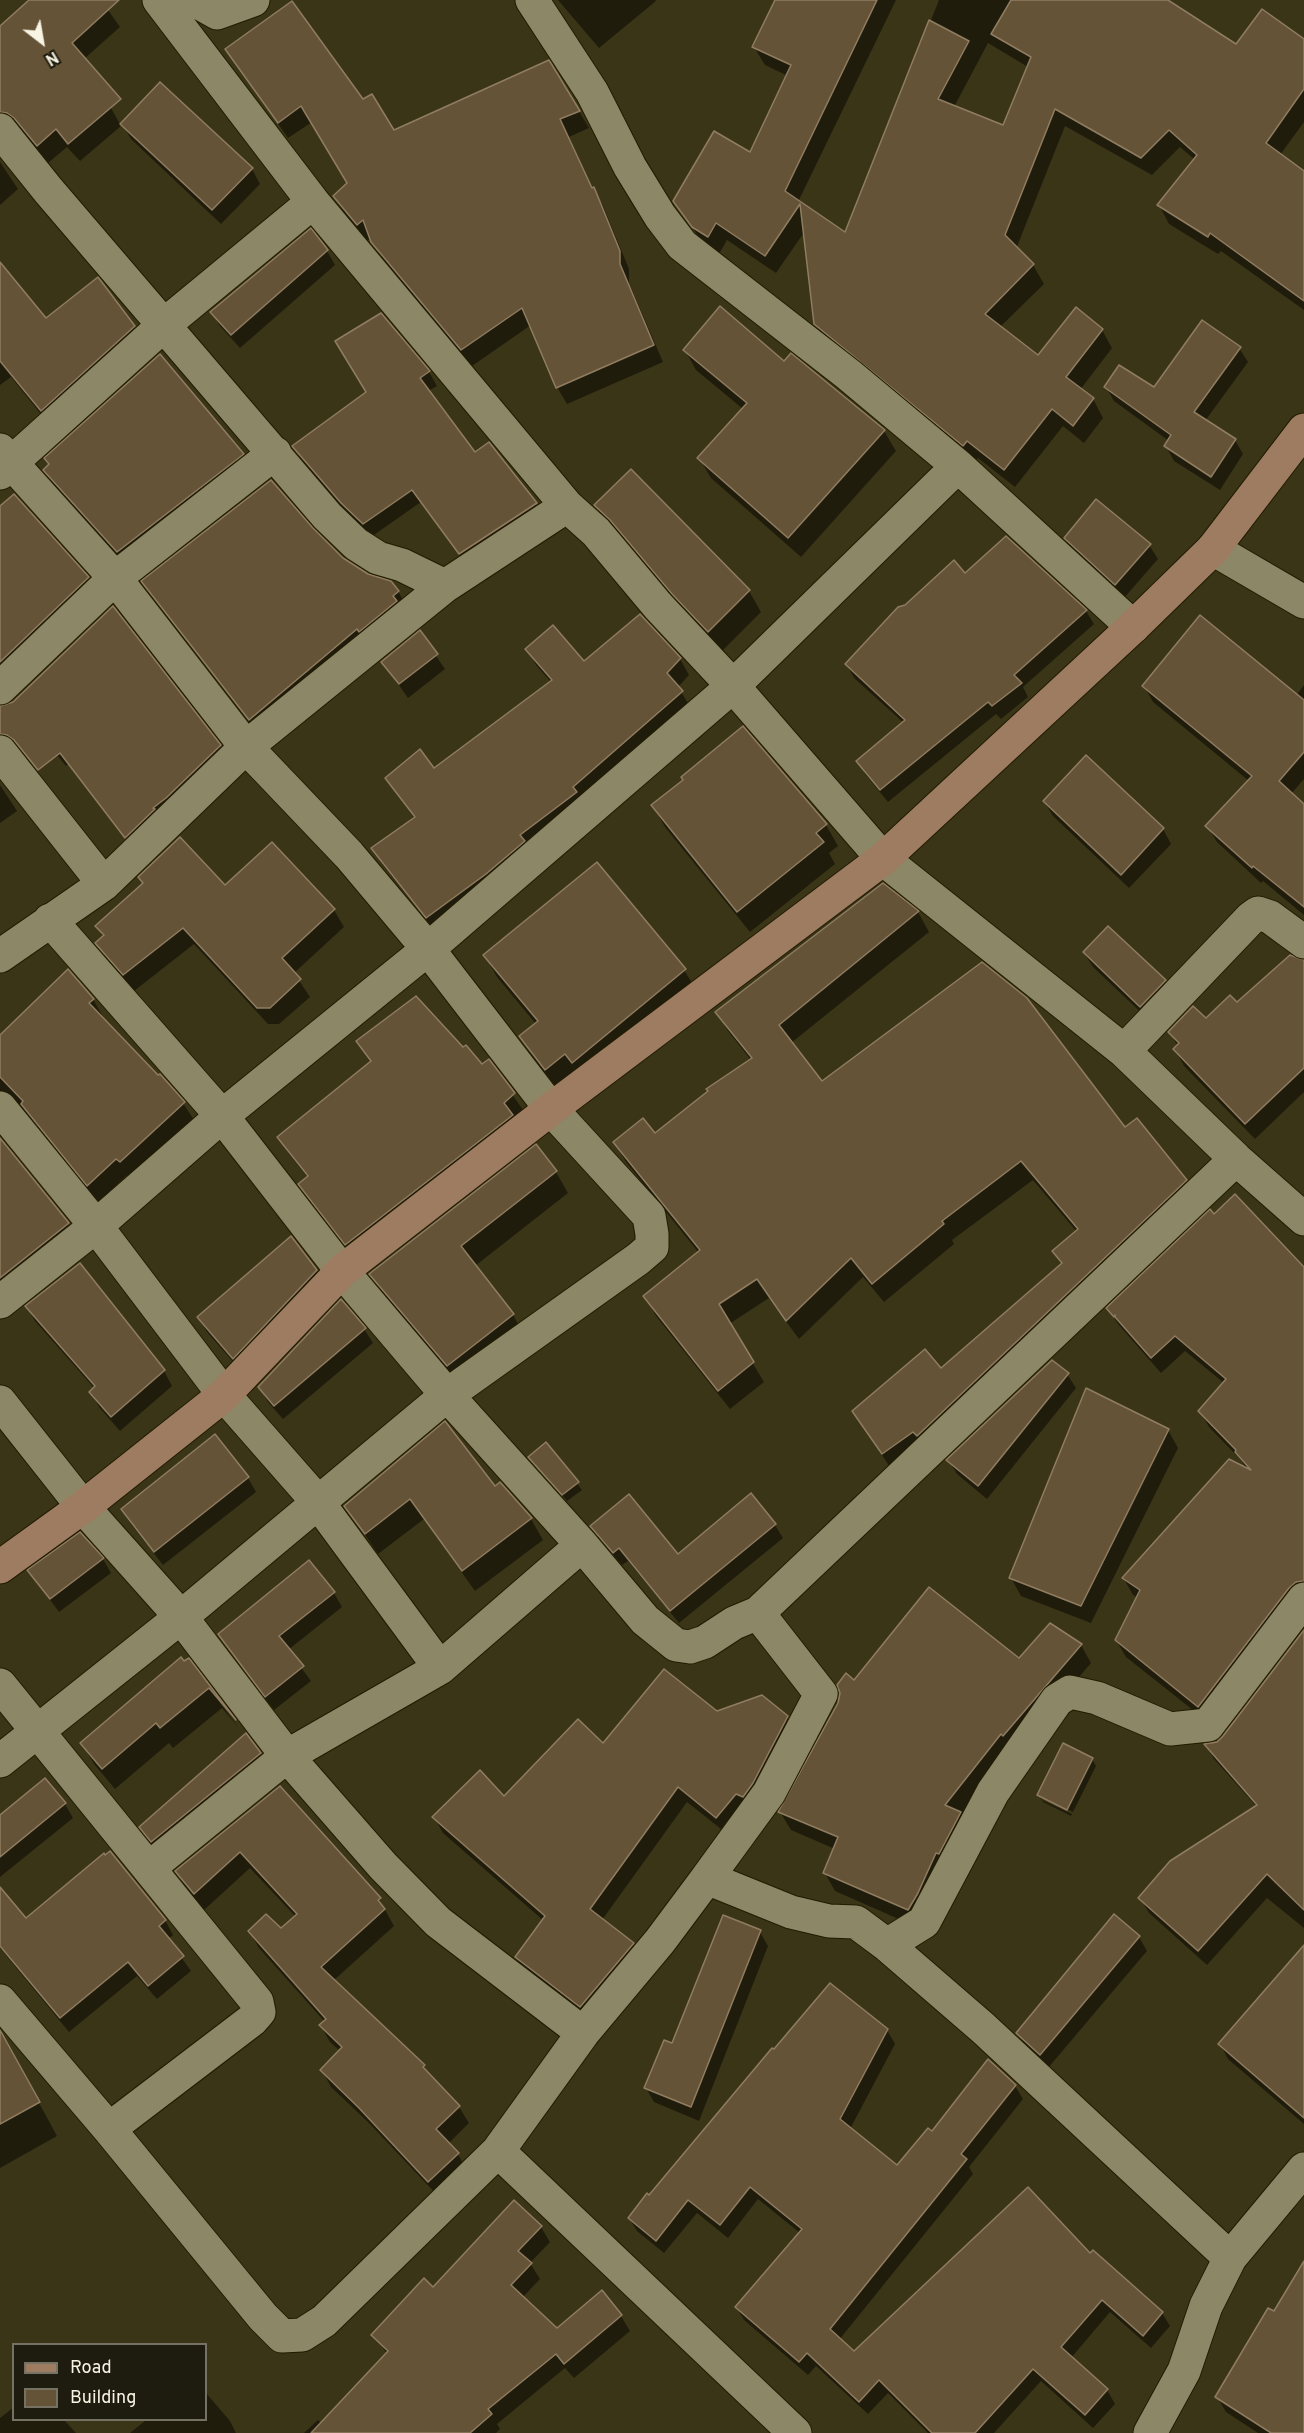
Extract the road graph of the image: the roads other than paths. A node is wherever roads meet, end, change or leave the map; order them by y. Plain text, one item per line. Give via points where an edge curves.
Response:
1 (159, 0) edge
2 (194, 0) edge
3 (253, 0) edge
4 (532, 0) edge
5 (0, 130) edge
6 (313, 202) junction
7 (164, 325) junction
8 (1304, 430) edge
9 (275, 453) junction
10 (4, 462) edge
11 (958, 466) junction
12 (567, 506) junction
13 (1213, 549) junction
14 (115, 578) junction
15 (445, 586) junction
16 (1304, 602) edge
17 (1133, 627) junction
18 (734, 686) junction
19 (0, 688) edge
20 (246, 747) junction
21 (0, 752) edge
22 (883, 859) junction
23 (104, 884) junction
24 (50, 921) junction
25 (1304, 942) edge
26 (428, 949) junction
27 (0, 956) edge
28 (1124, 1051) junction
29 (0, 1108) edge
30 (551, 1108) junction
31 (222, 1116) junction
32 (1236, 1159) junction
33 (1304, 1220) edge
34 (96, 1226) junction
35 (342, 1271) junction
36 (0, 1302) edge
37 (224, 1395) junction
38 (447, 1395) junction
39 (0, 1402) edge
40 (317, 1501) junction
41 (83, 1507) junction
42 (582, 1545) junction
43 (0, 1567) edge
44 (1304, 1599) edge
45 (758, 1613) junction
46 (181, 1617) junction
47 (440, 1668) junction
48 (0, 1685) edge
49 (36, 1731) junction
50 (287, 1756) junction
51 (0, 1761) edge
52 (149, 1868) junction
53 (707, 1878) junction
54 (887, 1944) junction
55 (0, 2001) edge
56 (583, 2033) junction
57 (109, 2129) junction
58 (498, 2151) junction
59 (1304, 2169) edge
60 (1230, 2258) junction
61 (795, 2433) edge
62 (1150, 2433) edge

1 - 6 street
2 - 3 street via 217,13
4 - 11 street via 592,92 660,216 682,245
5 - 7 street
6 - 7 street
6 - 12 street
7 - 9 street
7 - 10 street
8 - 13 street
9 - 14 street
9 - 15 street via 327,516 356,544 378,558
10 - 14 street
11 - 17 street
11 - 18 street
12 - 15 street
12 - 18 street via 596,532 658,606
13 - 16 street
13 - 17 street
14 - 19 street
14 - 20 street
15 - 20 street
17 - 22 street
18 - 22 street
18 - 26 street
20 - 23 street
20 - 26 street via 349,855
21 - 23 street
22 - 28 street
22 - 30 street
23 - 24 street
24 - 27 street
24 - 31 street
25 - 28 street via 1270,917 1258,913
26 - 30 street
26 - 31 street
28 - 32 street
29 - 34 street
30 - 35 street
30 - 38 street via 650,1216 652,1247
31 - 34 street
31 - 35 street
32 - 33 street
32 - 45 street
34 - 36 street
34 - 37 street
35 - 37 street
35 - 38 street
37 - 40 street
37 - 41 street
38 - 40 street
38 - 42 street
39 - 41 street
40 - 46 street
40 - 47 street
41 - 43 street
41 - 46 street
42 - 45 street via 645,1620 676,1645 690,1647 705,1642
42 - 47 street
44 - 54 street via 1208,1725 1170,1729 1097,1698 1070,1692 1057,1700 993,1792 924,1922
45 - 53 street via 821,1694 769,1793
46 - 49 street
46 - 50 street
47 - 50 street
48 - 49 street
49 - 51 street
49 - 52 street
50 - 52 street
50 - 56 street via 383,1866 438,1922
52 - 57 street via 257,2002 259,2012
53 - 54 street via 792,1912 829,1921 856,1922
53 - 56 street
54 - 60 street
55 - 57 street
56 - 58 street
57 - 58 street via 282,2336 302,2335 324,2321
58 - 61 street
59 - 60 street
60 - 62 street via 1206,2306 1184,2370

